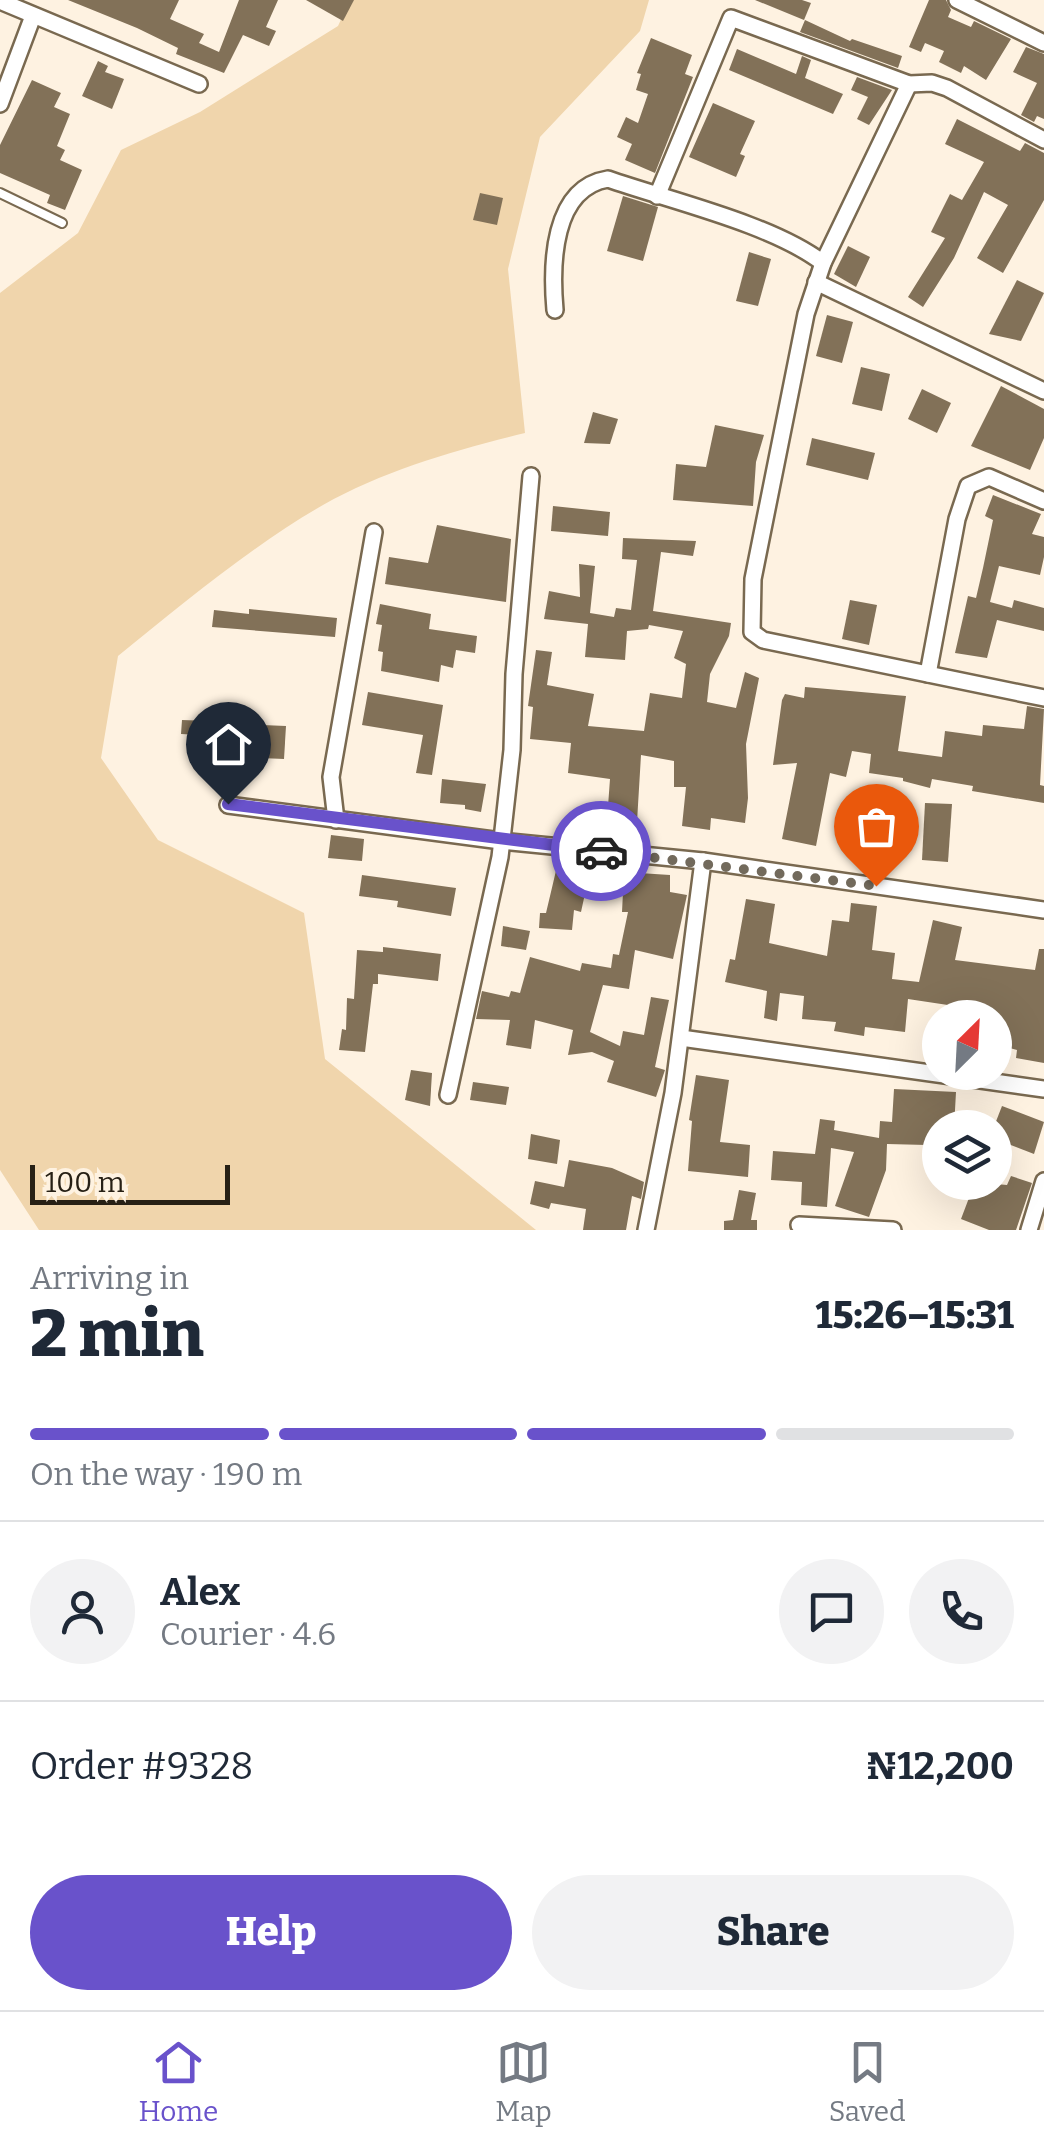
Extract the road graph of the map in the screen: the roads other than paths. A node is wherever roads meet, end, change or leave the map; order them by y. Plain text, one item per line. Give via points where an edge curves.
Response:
1 (0, 2) edge
2 (967, 2) edge
3 (33, 16) junction
4 (1044, 43) edge
5 (199, 84) dead end
6 (908, 84) junction
7 (0, 104) edge
8 (1044, 140) edge
9 (0, 194) edge
10 (656, 196) junction
11 (62, 222) dead end
12 (823, 263) junction
13 (816, 282) junction
14 (555, 310) dead end
15 (1044, 390) edge
16 (531, 476) dead end
17 (1044, 501) edge
18 (374, 532) dead end
19 (928, 674) junction
20 (1044, 698) edge
21 (228, 804) dead end
22 (336, 820) junction
23 (501, 841) junction
24 (703, 861) junction
25 (1044, 910) edge
26 (681, 1038) junction
27 (1044, 1089) edge
28 (448, 1095) dead end
29 (1044, 1181) edge
30 (800, 1225) dead end
31 (646, 1230) edge
32 (893, 1230) edge
33 (1029, 1230) edge

1 - 3 street
2 - 4 street
3 - 5 street
3 - 7 street
6 - 8 street via 947,88
6 - 10 street via 731,18
6 - 12 street
9 - 11 lane
10 - 12 street via 794,244
10 - 14 street via 608,179 580,190 553,252
12 - 13 street
13 - 15 street
13 - 19 street via 753,579 752,632
16 - 23 street
17 - 19 street via 989,477 968,486
18 - 22 street via 331,778
19 - 20 street
21 - 22 street
22 - 23 street
23 - 24 street
23 - 28 street
24 - 25 street
24 - 26 street
26 - 27 street
26 - 31 street
29 - 33 street
30 - 32 street

